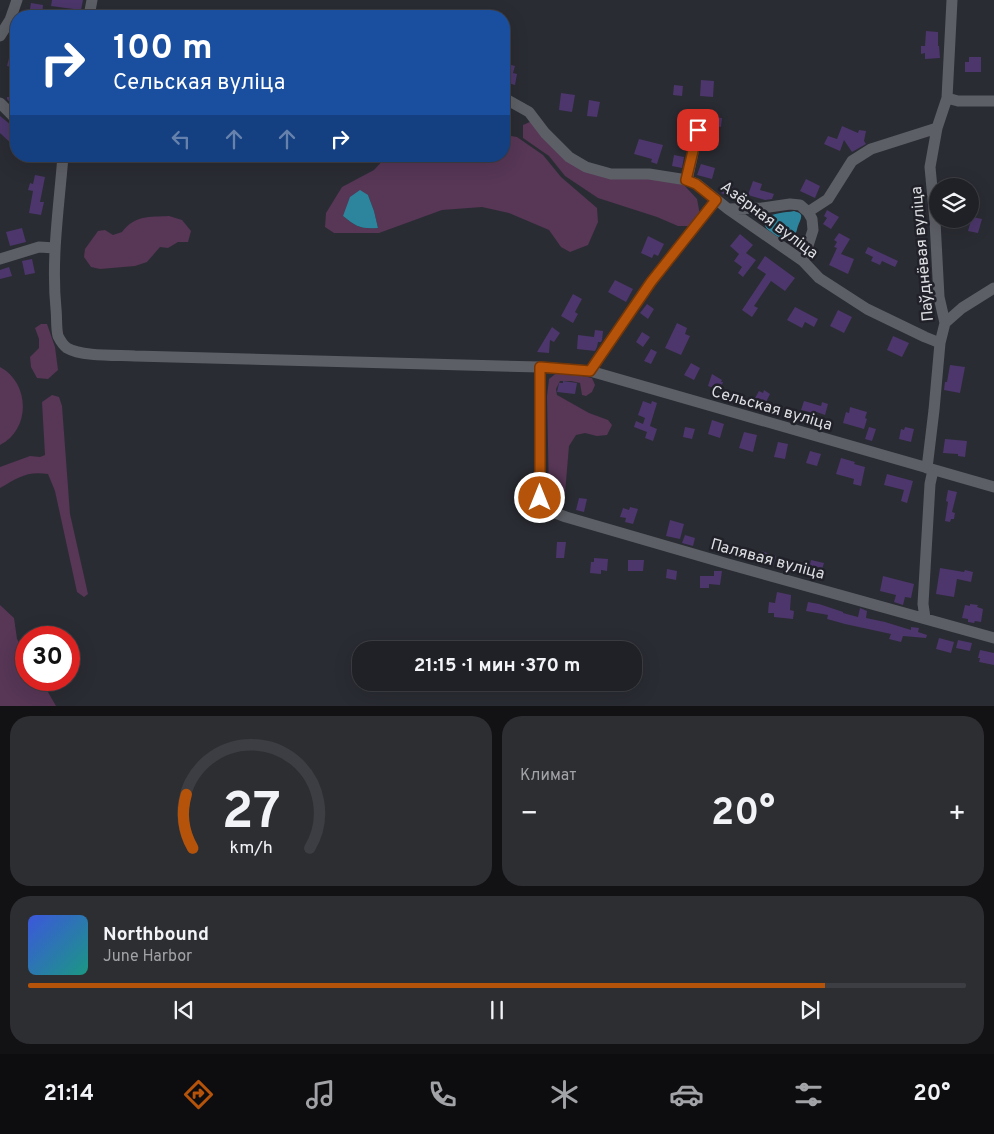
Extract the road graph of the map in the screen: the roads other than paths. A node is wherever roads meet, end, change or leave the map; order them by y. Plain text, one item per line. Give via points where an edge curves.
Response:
1 (952, 0) edge
2 (10, 20) edge
3 (0, 36) edge
4 (947, 98) junction
5 (510, 101) edge
6 (994, 101) edge
7 (0, 103) edge
8 (10, 113) edge
9 (937, 128) junction
10 (698, 130) dead end
11 (63, 162) edge
12 (686, 180) junction
13 (716, 200) junction
14 (728, 209) junction
15 (808, 212) junction
16 (55, 248) junction
17 (0, 259) edge
18 (803, 261) junction
19 (994, 288) edge
20 (945, 323) junction
21 (940, 343) junction
22 (540, 367) junction
23 (590, 371) junction
24 (930, 469) junction
25 (994, 487) edge
26 (924, 618) junction
27 (994, 638) edge

1 - 4 street, Паўднёвая вуліца
2 - 3 street
4 - 6 street
4 - 9 street, Паўднёвая вуліца
5 - 12 street, Азёрная вуліца via 529,112 569,157 586,167 611,174 649,174
7 - 8 street
9 - 15 street via 871,149 852,161 828,199
9 - 20 street, Паўднёвая вуліца via 930,168 939,297
10 - 12 street
11 - 16 street, Сельская вуліца
12 - 13 street, Азёрная вуліца
13 - 14 street, Азёрная вуліца
13 - 23 street via 651,282
14 - 15 street via 800,204
14 - 18 street, Азёрная вуліца
15 - 18 street via 813,230
16 - 17 street via 39,247
16 - 22 street, Сельская вуліца via 58,336 63,345 76,352
18 - 21 street, Азёрная вуліца via 819,278 867,309
19 - 20 street
20 - 21 street, Паўднёвая вуліца
21 - 24 street, Паўднёвая вуліца
22 - 23 street, Сельская вуліца
22 - 26 street, Палявая вуліца via 540,498 550,510 737,567
23 - 24 street, Сельская вуліца
24 - 25 street, Сельская вуліца
24 - 26 street, Паўднёвая вуліца
26 - 27 street, Палявая вуліца

